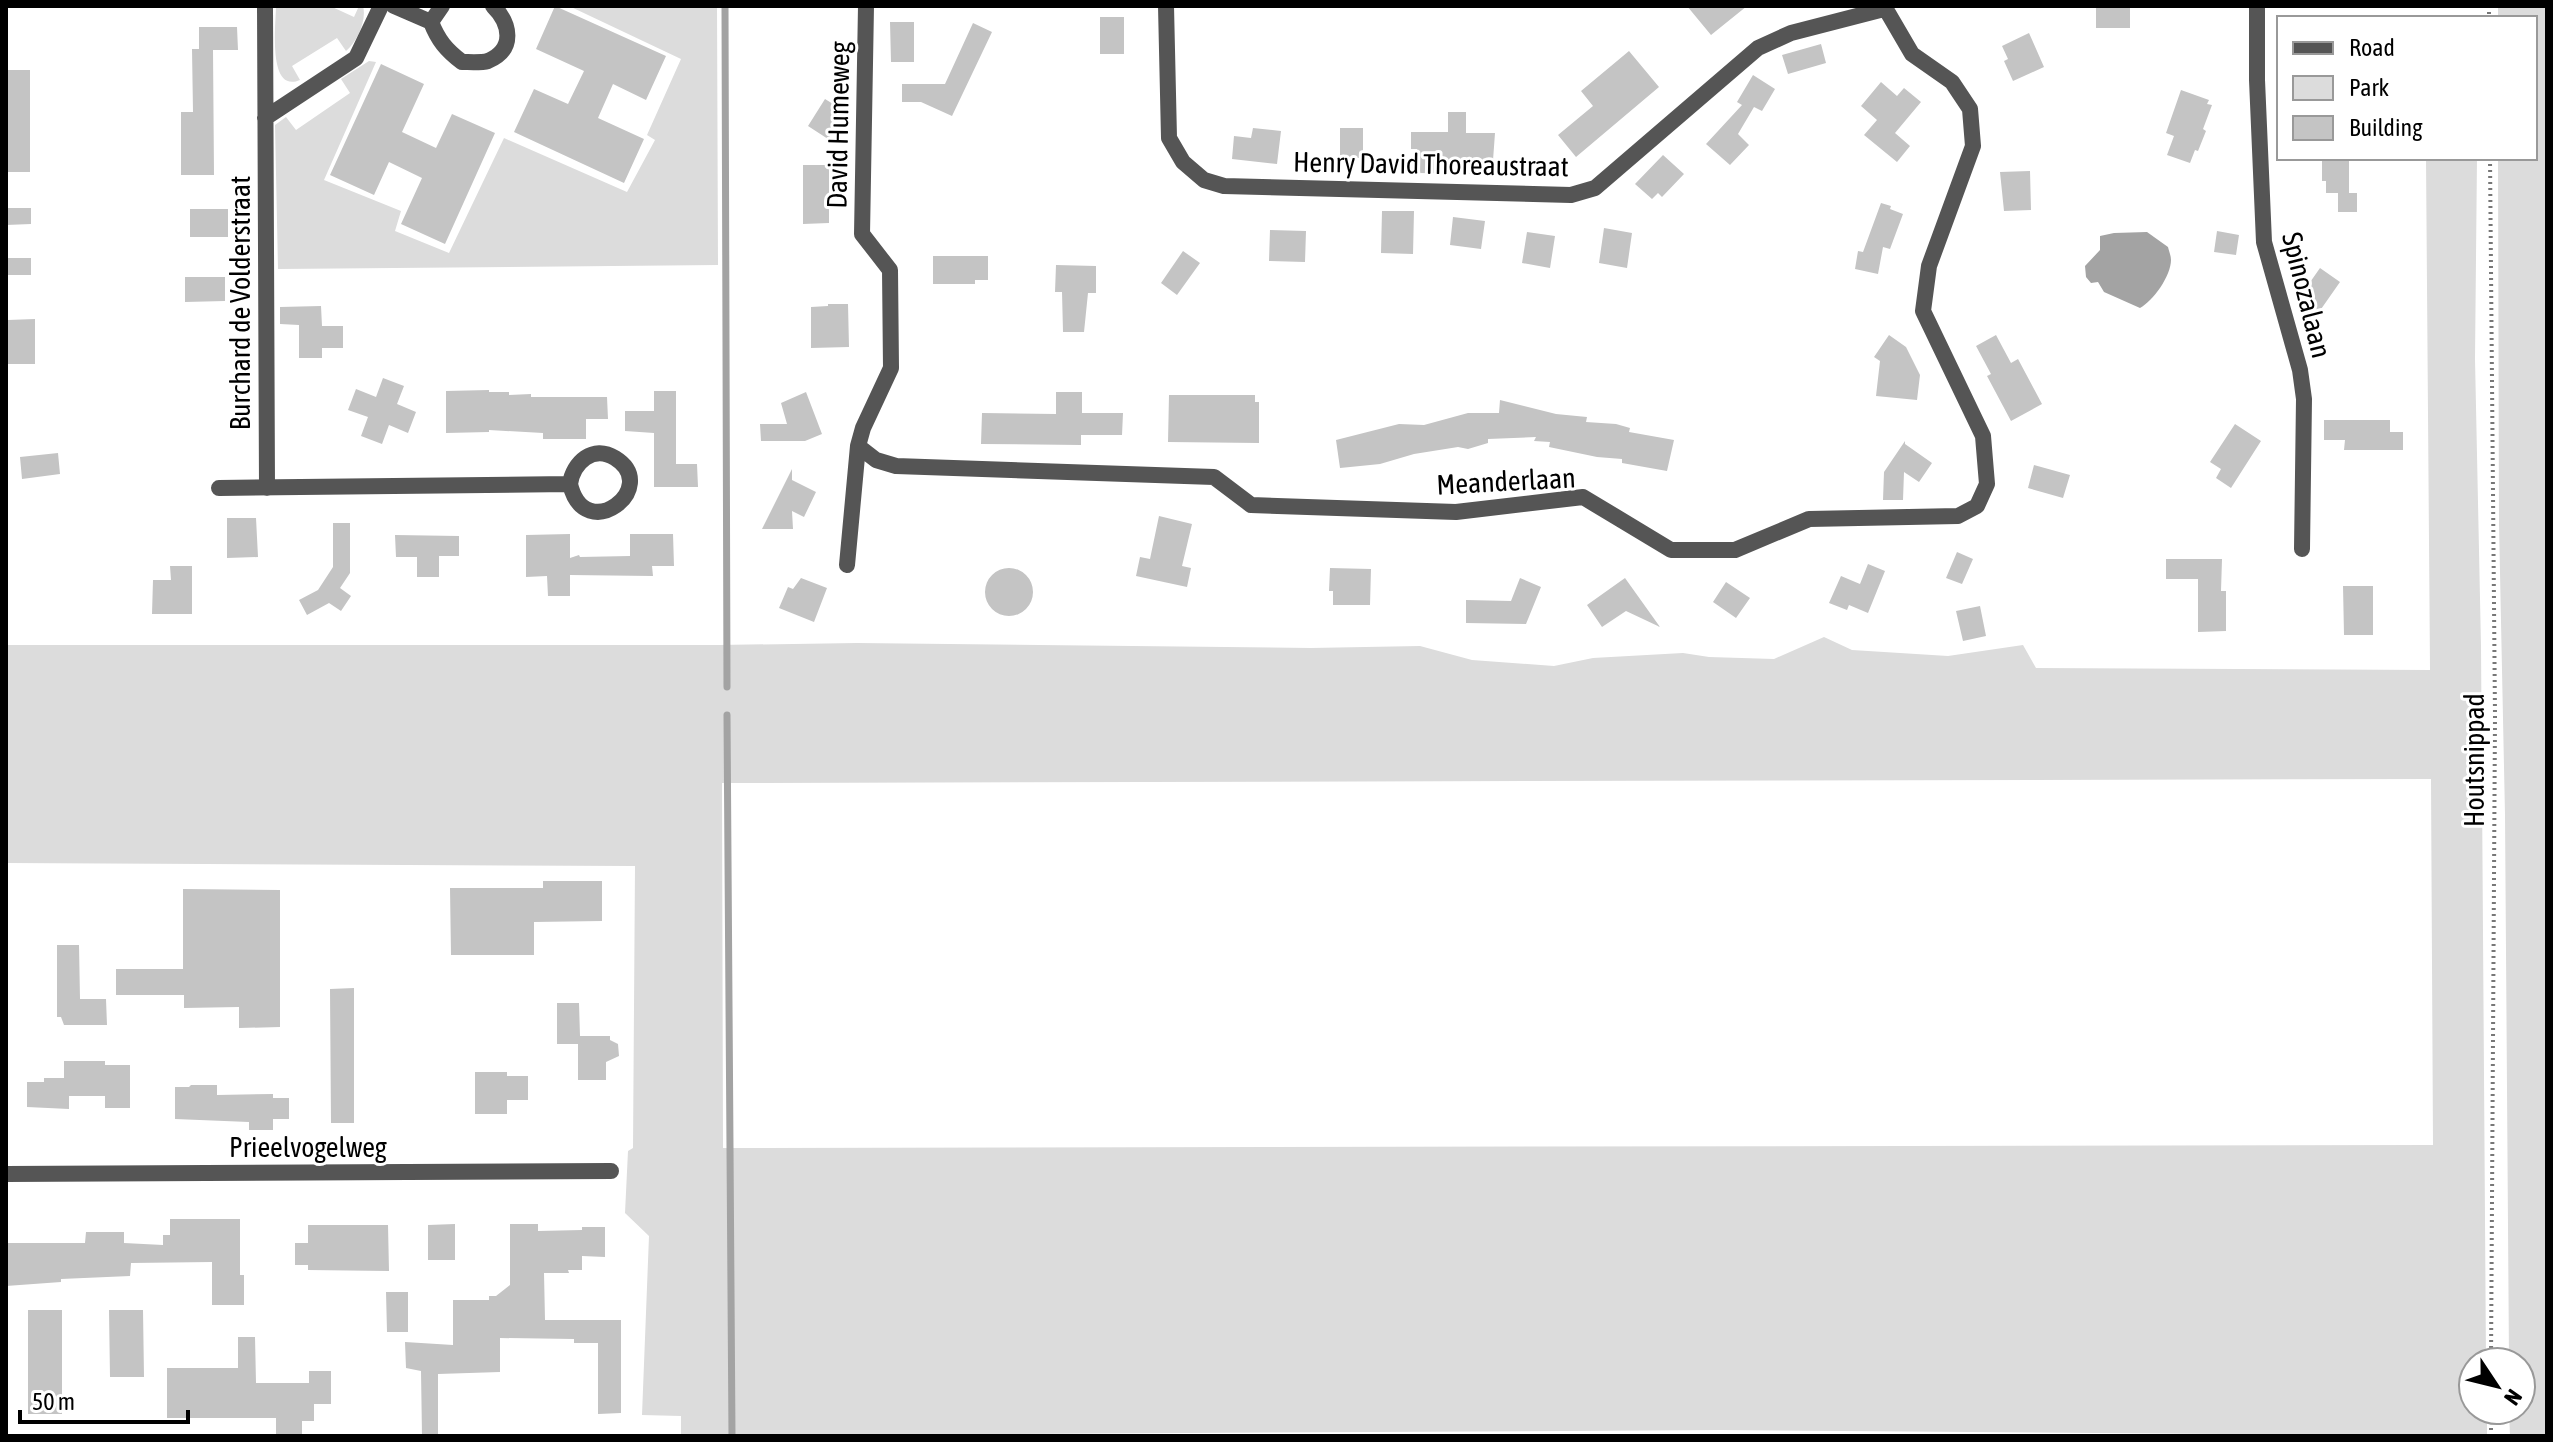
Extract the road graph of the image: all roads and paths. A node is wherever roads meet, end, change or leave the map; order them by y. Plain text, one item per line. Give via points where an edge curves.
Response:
1 (265, 6) edge
2 (381, 6) edge
3 (394, 6) edge
4 (442, 6) edge
5 (493, 6) edge
6 (866, 6) edge
7 (1166, 6) edge
8 (2257, 6) edge
9 (1884, 8) edge
10 (431, 22) junction
11 (265, 118) junction
12 (2490, 160) edge
13 (858, 446) junction
14 (570, 484) dead end
15 (219, 488) dead end
16 (267, 488) junction
17 (2302, 549) dead end
18 (847, 565) dead end
19 (611, 1171) dead end
20 (6, 1174) edge
21 (2491, 1346) edge

1 - 11 street, Burchard de Volderstraat
2 - 11 street via 356,58
3 - 10 street
4 - 10 street
5 - 10 street via 508,35 504,48 488,61 462,62 446,50
6 - 13 street, David Humeweg via 862,234 890,270 891,368
7 - 9 street, Henry David Thoreaustraat via 1169,138 1183,162 1204,180 1224,186 1571,195 1595,188 1758,48 1791,33
8 - 17 street, Spinozalaan via 2264,242 2304,399
9 - 13 street, Meanderlaan via 1912,54 1952,82 1970,109 1973,146 1929,266 1923,311 1983,436 1987,484 1977,506 1958,516 1809,519 1735,550 1671,550 1583,497 1456,512 1251,505 1214,477 896,466 876,460
11 - 16 street, Burchard de Volderstraat
12 - 21 path, Houtsnippad via 2495,716
13 - 18 street, David Humeweg
14 - 16 street
15 - 16 street
19 - 20 street, Prieelvogelweg

